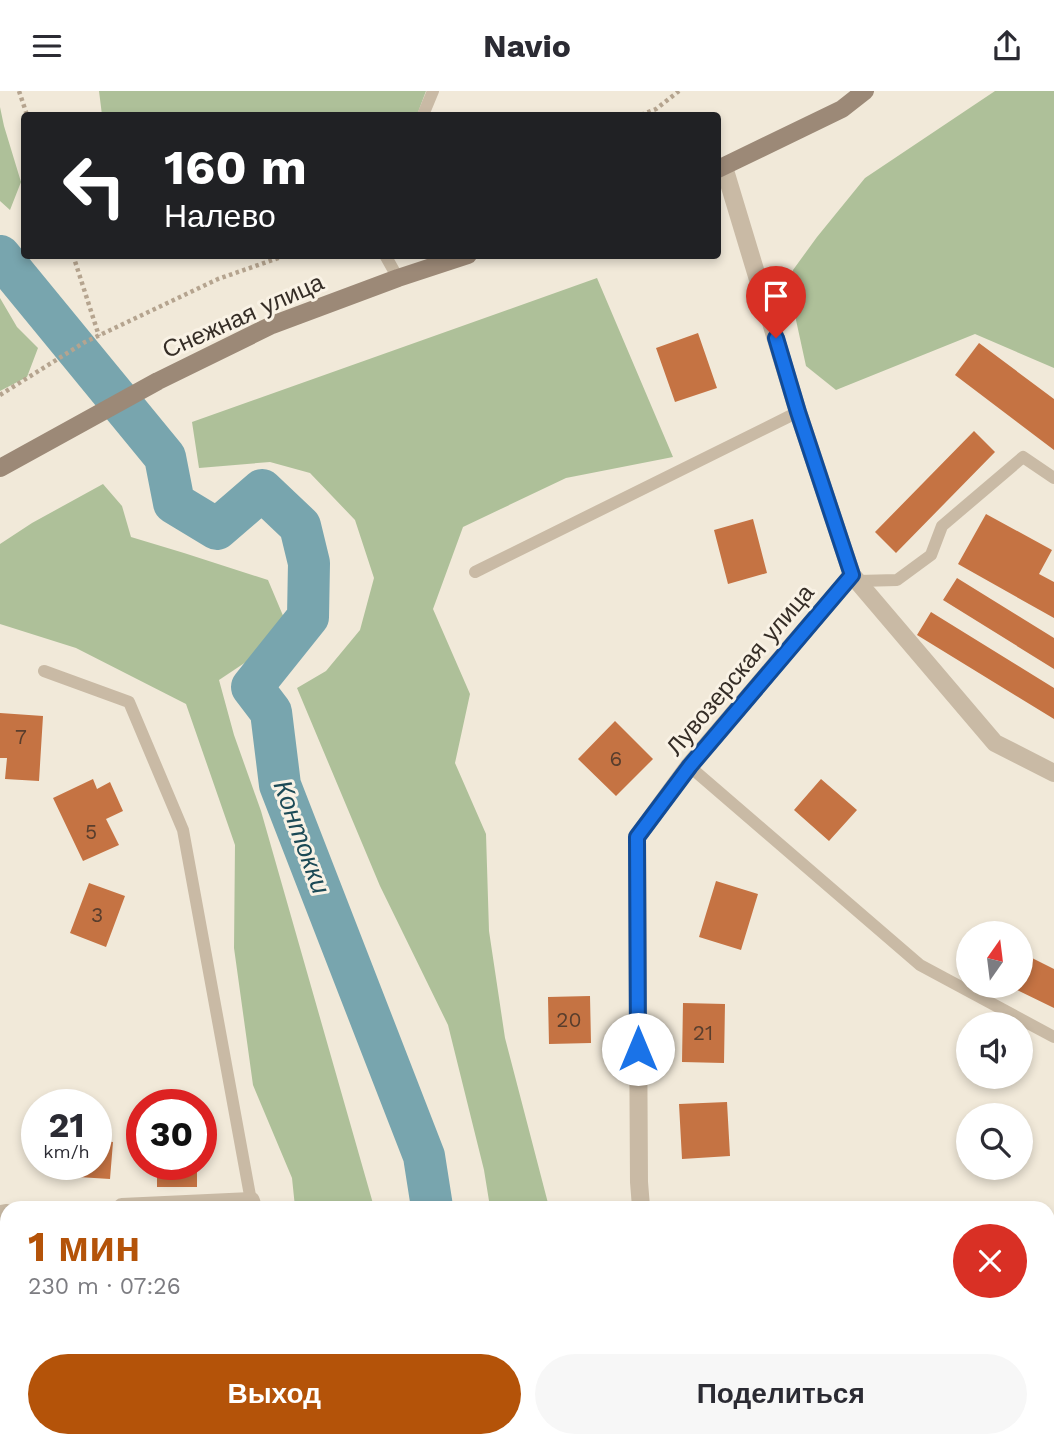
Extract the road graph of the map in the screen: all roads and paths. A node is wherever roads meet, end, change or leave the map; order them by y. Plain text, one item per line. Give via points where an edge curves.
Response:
1 (19, 91) edge
2 (433, 91) edge
3 (679, 91) edge
4 (865, 91) edge
5 (26, 112) edge
6 (424, 112) edge
7 (648, 112) edge
8 (721, 168) edge
9 (74, 259) edge
10 (276, 259) edge
11 (386, 259) edge
12 (456, 259) edge
13 (398, 278) junction
14 (99, 336) junction
15 (0, 395) edge
16 (798, 412) junction
17 (0, 468) edge
18 (1054, 478) edge
19 (475, 572) dead end
20 (855, 578) junction
21 (44, 671) dead end
22 (690, 766) junction
23 (1054, 773) edge
24 (1054, 1037) edge
25 (251, 1201) edge
26 (641, 1201) edge

1 - 5 path
2 - 6 lane
3 - 7 path
4 - 8 street via 842,109
8 - 16 street
9 - 14 path
10 - 14 path via 218,279
11 - 13 lane
12 - 13 street, Снежная улица
13 - 17 street, Снежная улица via 272,325
14 - 15 path
16 - 19 lane
16 - 20 street
18 - 20 lane via 1023,457 942,526 931,555 914,568 897,580
20 - 22 street, Лувозерская улица
20 - 23 street via 995,743
21 - 25 lane via 129,702 183,831
22 - 24 lane via 920,965
22 - 26 street, Лувозерская улица via 637,837

